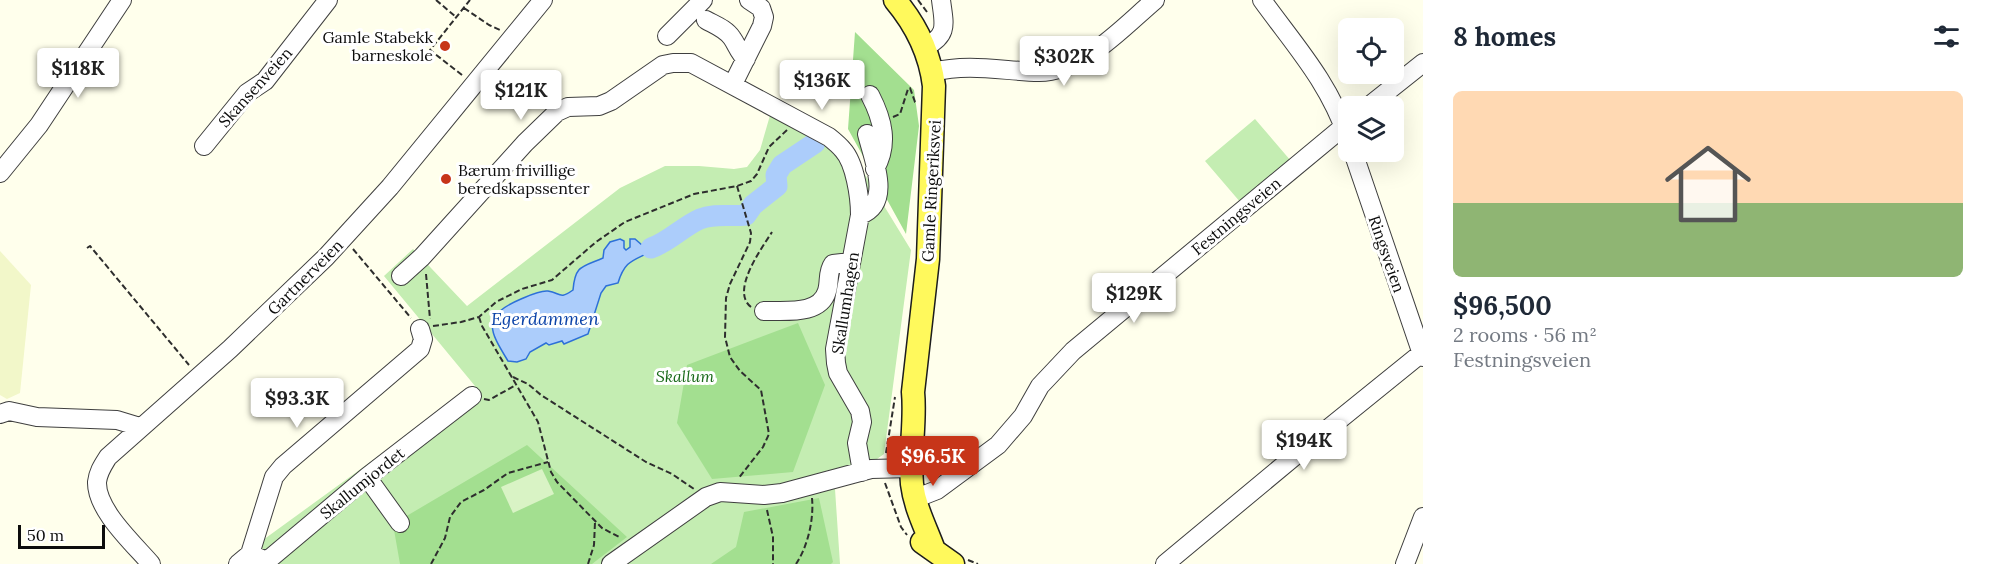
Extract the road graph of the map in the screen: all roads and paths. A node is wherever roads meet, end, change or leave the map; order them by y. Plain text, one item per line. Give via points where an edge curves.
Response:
1 (123, 0) edge
2 (328, 0) edge
3 (436, 0) edge
4 (470, 0) edge
5 (543, 0) edge
6 (703, 0) edge
7 (749, 0) edge
8 (895, 0) edge
9 (941, 0) edge
10 (1155, 0) edge
11 (1262, 0) edge
12 (464, 8) junction
13 (456, 17) junction
14 (706, 21) dead end
15 (515, 34) junction
16 (667, 36) dead end
17 (925, 47) junction
18 (747, 59) junction
19 (1423, 63) edge
20 (933, 72) junction
21 (733, 84) junction
22 (474, 85) junction
23 (870, 95) dead end
24 (1382, 96) edge
25 (1338, 110) edge
26 (797, 120) junction
27 (867, 134) dead end
28 (1338, 137) edge
29 (204, 146) dead end
30 (1356, 162) edge
31 (875, 169) junction
32 (0, 173) edge
33 (737, 186) junction
34 (860, 215) junction
35 (772, 232) dead end
36 (344, 238) junction
37 (87, 248) dead end
38 (422, 257) junction
39 (851, 262) junction
40 (401, 276) dead end
41 (764, 311) joint
42 (479, 317) junction
43 (420, 329) joint
44 (1423, 354) edge
45 (198, 377) junction
46 (512, 377) junction
47 (516, 385) junction
48 (472, 396) joint
49 (0, 414) edge
50 (140, 427) junction
51 (548, 462) junction
52 (905, 468) junction
53 (862, 472) junction
54 (368, 477) junction
55 (811, 486) junction
56 (734, 492) junction
57 (764, 495) junction
58 (706, 497) junction
59 (915, 499) junction
60 (1423, 517) edge
61 (595, 522) junction
62 (400, 523) dead end
63 (634, 548) junction
64 (934, 549) junction
65 (1412, 555) edge
66 (957, 560) edge
67 (256, 561) edge
68 (151, 564) edge
69 (431, 564) edge
70 (588, 564) edge
71 (611, 564) edge
72 (773, 564) edge
73 (796, 564) edge
74 (978, 564) edge
75 (1164, 564) edge

1 - 32 street via 39,125
2 - 29 street, Skansenveien via 266,81 247,93
3 - 13 path
4 - 12 path
5 - 15 street, Gartnerveien
6 - 16 street
7 - 18 street via 761,8 764,17
8 - 17 main road, Gamle Ringeriksvei
9 - 17 street via 942,34
10 - 20 street via 1077,63 1060,70 976,67
11 - 25 street via 1314,68
12 - 13 path
12 - 15 path via 489,25
13 - 22 path via 430,50
14 - 18 street via 725,30
15 - 22 street, Gartnerveien
17 - 20 main road, Gamle Ringeriksvei
18 - 21 street
19 - 24 street
20 - 52 main road, Gamle Ringeriksvei via 928,259 913,392 905,409
21 - 26 street
21 - 38 street via 691,63 673,63 663,65 611,101 557,112
22 - 36 street, Gartnerveien
23 - 31 street via 879,116 884,146
26 - 33 path via 769,147 751,181
26 - 34 street, Skallumhagen via 829,137 844,151 859,196
27 - 31 street
28 - 59 street, Festningsveien via 1073,351 1040,386 1023,416 998,445 937,490
30 - 44 street, Ringsveien
31 - 34 street via 878,199 870,211
33 - 42 path via 694,194 625,222 552,280 522,289
33 - 56 path via 751,233 726,298 725,337 730,357 761,390 769,434
34 - 39 street, Skallumhagen
35 - 41 path via 752,265 744,288 746,303
36 - 43 path
36 - 45 street, Gartnerveien
37 - 45 path via 90,246
38 - 40 street
38 - 42 path via 430,326
39 - 41 street via 833,264 827,292 813,308
39 - 53 street, Skallumhagen via 836,363 860,411 862,422 857,443
42 - 46 path
43 - 67 street via 420,349 296,453 274,477
44 - 75 street
45 - 50 street, Gartnerveien
46 - 47 path
46 - 58 path
47 - 48 path via 489,400
47 - 51 path via 538,422
48 - 54 street, Skallumjordet
49 - 50 street via 9,411 38,417 117,420
50 - 68 street, Gartnerveien via 108,457 97,483 106,510
51 - 61 path via 557,482
51 - 69 path via 508,473 461,502
52 - 53 street
52 - 59 main road, Gamle Ringeriksvei
52 - 64 main road, Gamle Ringeriksvei via 902,497 908,518 923,543
53 - 55 street
54 - 62 street
54 - 67 street, Skallumjordet
55 - 57 street
55 - 73 path via 813,513
56 - 57 street
56 - 58 street
57 - 72 path via 773,537
58 - 63 street
59 - 64 main road, Gamle Ringeriksvei
60 - 65 street
61 - 63 path
61 - 70 path
63 - 71 street
64 - 66 main road, Gamle Ringeriksvei
66 - 74 path

